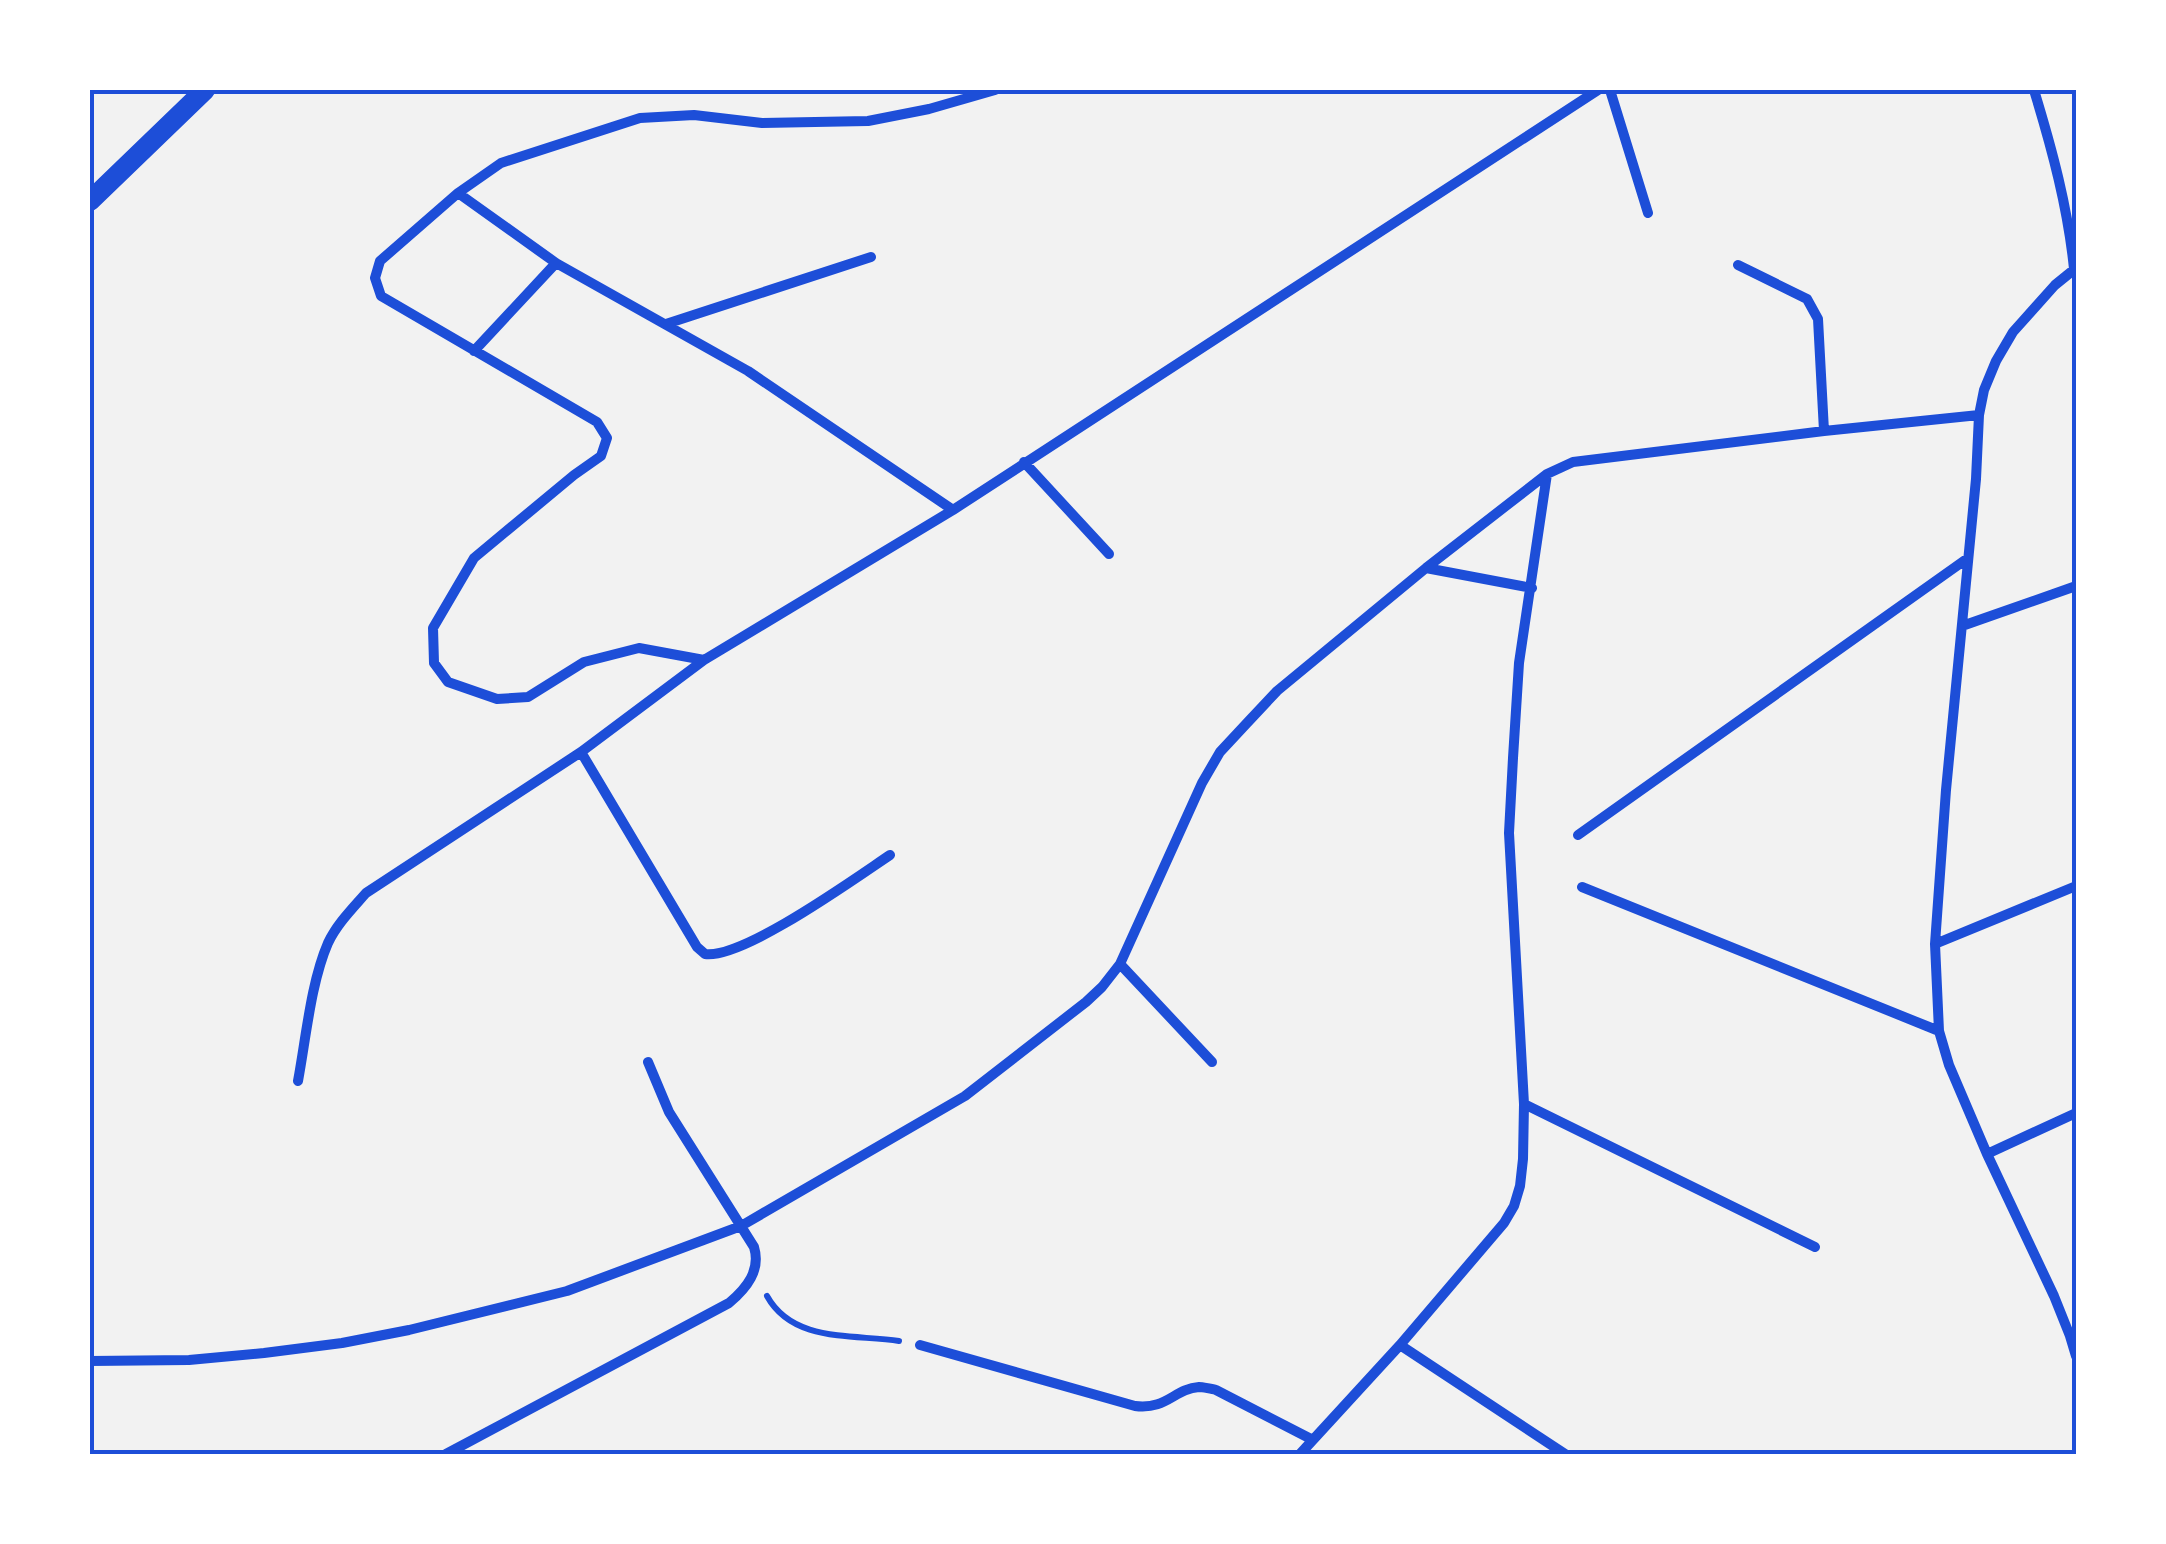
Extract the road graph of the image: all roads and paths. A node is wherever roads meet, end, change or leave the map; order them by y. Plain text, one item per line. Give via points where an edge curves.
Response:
1 (205, 90) edge
2 (995, 90) edge
3 (1598, 90) edge
4 (1610, 90) edge
5 (2034, 90) edge
6 (458, 193) junction
7 (90, 201) edge
8 (1648, 213) dead end
9 (872, 256) dead end
10 (556, 263) junction
11 (1738, 265) dead end
12 (2075, 268) edge
13 (666, 324) junction
14 (474, 350) junction
15 (1979, 416) junction
16 (1824, 431) junction
17 (1024, 462) junction
18 (1547, 474) junction
19 (953, 510) junction
20 (1109, 554) dead end
21 (1968, 558) junction
22 (1426, 568) junction
23 (2076, 586) edge
24 (1532, 588) junction
25 (1962, 626) junction
26 (704, 660) junction
27 (580, 752) junction
28 (1578, 835) dead end
29 (890, 856) dead end
30 (2076, 886) edge
31 (1582, 887) dead end
32 (1935, 944) junction
33 (1120, 964) junction
34 (1939, 1032) junction
35 (648, 1062) dead end
36 (1212, 1062) dead end
37 (298, 1081) dead end
38 (1524, 1104) junction
39 (2076, 1113) edge
40 (1987, 1154) junction
41 (741, 1226) junction
42 (1815, 1247) dead end
43 (754, 1272) junction
44 (2073, 1335) edge
45 (920, 1345) joint
46 (1400, 1346) junction
47 (2076, 1356) edge
48 (90, 1361) edge
49 (1313, 1440) junction
50 (446, 1454) edge
51 (1300, 1454) edge
52 (1565, 1454) edge

1 - 7 main road
2 - 6 street via 868,121 640,118 501,163
3 - 17 street
4 - 8 street
5 - 12 street
6 - 10 street
6 - 14 street via 380,261 375,278 381,296
9 - 13 street
10 - 13 street
10 - 14 street
11 - 16 street via 1814,308
12 - 15 street via 2013,332 1984,390
13 - 19 street via 748,370
14 - 26 street via 598,422 607,438 601,456 474,558 433,628 434,663 448,682 497,700 528,697 584,662 639,648
15 - 16 street
15 - 21 street
16 - 18 street via 1572,462
17 - 19 street
17 - 20 street
18 - 22 street
18 - 24 street
19 - 26 street
21 - 25 street
21 - 28 street
22 - 24 street
22 - 33 street via 1277,692 1220,752
23 - 25 street
24 - 38 street via 1519,663 1510,833
25 - 32 street
26 - 27 street
27 - 29 street via 705,954 726,953 762,934
27 - 37 street via 390,876 344,917 319,968
30 - 32 street
31 - 34 street
32 - 34 street
33 - 36 street
33 - 41 street via 1086,1002 965,1096
34 - 40 street
35 - 41 street via 669,1112
38 - 42 street
38 - 46 street via 1514,1206
39 - 40 street
40 - 44 street
41 - 43 street via 756,1255
41 - 48 street via 567,1292 408,1330 264,1353
43 - 45 path via 772,1304 798,1328
43 - 50 street via 729,1302
44 - 47 street
45 - 49 street via 1147,1408 1200,1386
46 - 49 street
46 - 52 street
49 - 51 street

